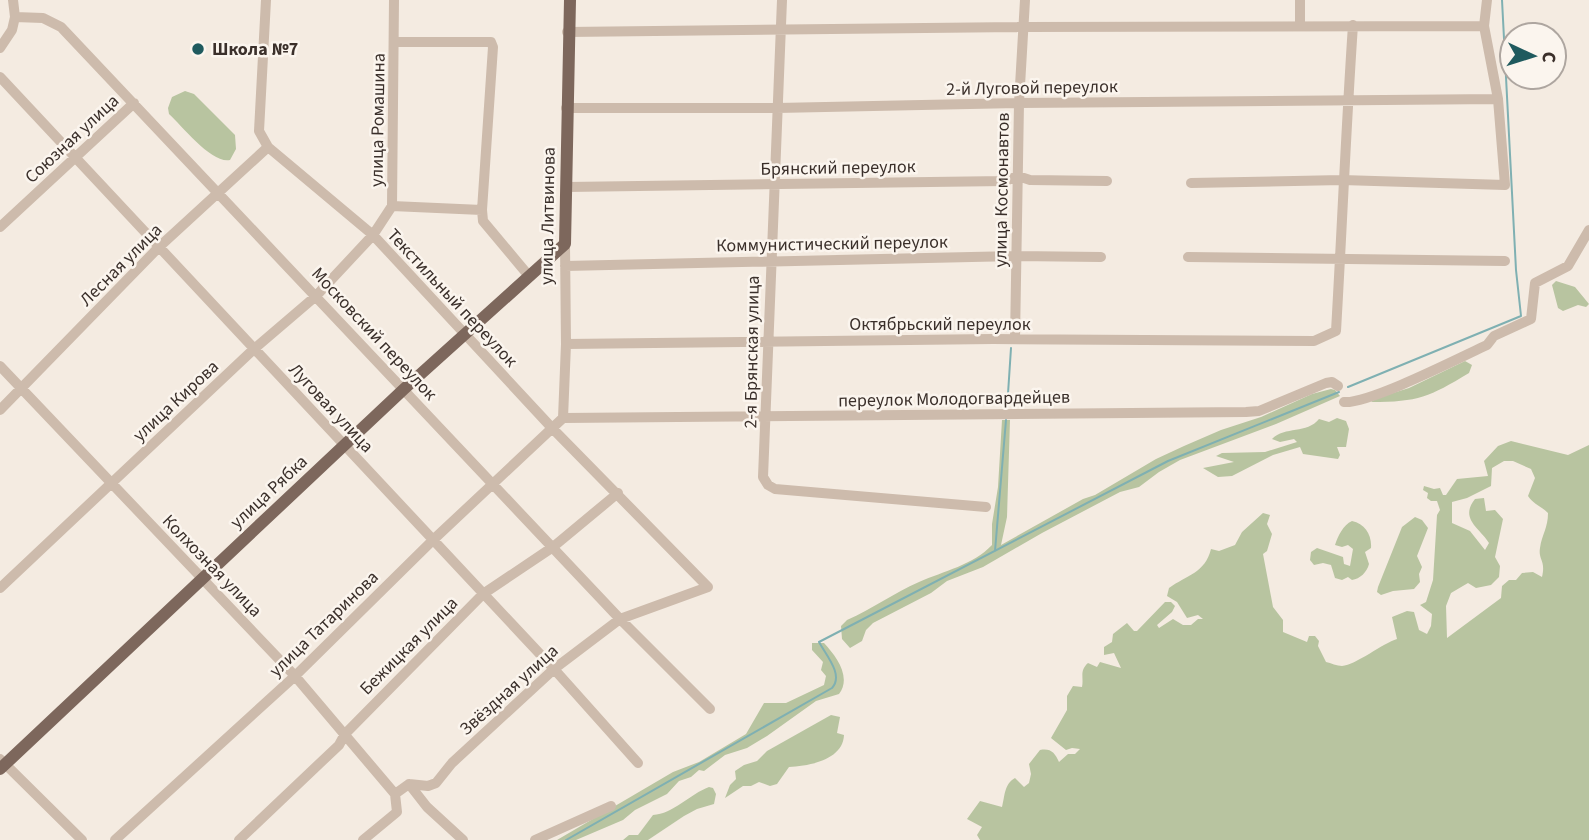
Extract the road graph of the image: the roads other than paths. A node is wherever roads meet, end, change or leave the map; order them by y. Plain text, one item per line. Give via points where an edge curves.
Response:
1 (13, 0) edge
2 (266, 0) edge
3 (394, 0) edge
4 (570, 0) edge
5 (782, 0) edge
6 (1024, 0) edge
7 (1300, 0) edge
8 (1487, 0) edge
9 (15, 17) junction
10 (1300, 25) junction
11 (1353, 25) junction
12 (1484, 26) junction
13 (1024, 27) junction
14 (567, 32) junction
15 (780, 32) junction
16 (394, 42) junction
17 (0, 48) edge
18 (0, 77) edge
19 (1498, 99) junction
20 (1348, 101) junction
21 (134, 103) junction
22 (1019, 103) junction
23 (566, 108) junction
24 (777, 108) junction
25 (268, 147) junction
26 (75, 157) junction
27 (1018, 176) junction
28 (1342, 180) junction
29 (1107, 181) dead end
30 (1191, 183) dead end
31 (773, 185) junction
32 (568, 187) junction
33 (219, 192) junction
34 (392, 206) junction
35 (482, 210) junction
36 (0, 227) edge
37 (1589, 230) edge
38 (373, 235) junction
39 (565, 244) junction
40 (159, 247) junction
41 (1016, 256) junction
42 (1101, 257) dead end
43 (1188, 257) dead end
44 (1341, 260) junction
45 (1505, 261) dead end
46 (770, 262) junction
47 (565, 266) junction
48 (529, 276) junction
49 (316, 296) junction
50 (464, 334) junction
51 (1015, 339) junction
52 (768, 341) junction
53 (566, 344) junction
54 (254, 349) junction
55 (0, 366) edge
56 (1338, 386) dead end
57 (22, 389) junction
58 (404, 389) junction
59 (1344, 402) dead end
60 (0, 410) edge
61 (766, 417) junction
62 (564, 418) junction
63 (552, 428) junction
64 (344, 445) junction
65 (111, 483) junction
66 (493, 484) junction
67 (618, 493) junction
68 (986, 507) dead end
69 (433, 540) junction
70 (553, 547) junction
71 (201, 578) junction
72 (708, 587) joint
73 (0, 588) edge
74 (483, 594) junction
75 (620, 618) junction
76 (554, 669) junction
77 (295, 676) junction
78 (710, 709) dead end
79 (345, 734) junction
80 (638, 763) dead end
81 (2, 764) edge
82 (409, 784) junction
83 (395, 794) junction
84 (611, 806) dead end
85 (82, 840) edge
86 (115, 840) edge
87 (239, 840) edge
88 (363, 840) edge
89 (463, 840) edge
90 (535, 840) edge

1 - 9 street
2 - 25 street via 259,131
3 - 16 street, улица Ромашина
4 - 14 main road, улица Литвинова
5 - 15 street, 2-я Брянская улица
6 - 13 street, улица Космонавтов
7 - 10 street
8 - 12 street
9 - 17 street
9 - 21 street, Московский переулок via 44,18 61,27
10 - 11 street
10 - 13 street
11 - 12 street
11 - 20 street
12 - 19 street
13 - 15 street
13 - 22 street, улица Космонавтов
14 - 15 street
14 - 23 main road, улица Литвинова
15 - 24 street, 2-я Брянская улица
16 - 34 street, улица Ромашина
16 - 35 street via 491,43
18 - 26 street, Луговая улица
19 - 20 street, 2-й Луговой переулок
19 - 28 street via 1505,185
20 - 22 street, 2-й Луговой переулок
20 - 28 street
21 - 26 street, Союзная улица
21 - 33 street, Московский переулок
22 - 24 street, 2-й Луговой переулок
22 - 27 street, улица Космонавтов
23 - 24 street, 2-й Луговой переулок
23 - 32 main road, улица Литвинова
24 - 31 street, 2-я Брянская улица
25 - 33 street, Лесная улица
25 - 38 street, Текстильный переулок
26 - 36 street, Союзная улица
26 - 40 street, Луговая улица
27 - 29 street, Брянский переулок
27 - 31 street, Брянский переулок via 1005,181
27 - 41 street, улица Космонавтов
28 - 30 street
28 - 44 street
31 - 32 street, Брянский переулок
31 - 46 street, 2-я Брянская улица
32 - 39 main road, улица Литвинова
33 - 40 street, Лесная улица
33 - 49 street, Московский переулок
34 - 35 street
34 - 38 street, улица Ромашина
35 - 48 street via 488,229
37 - 59 street via 1567,266 1535,283 1531,319 1494,336 1487,345 1389,389
38 - 49 street, улица Кирова
38 - 50 street, Текстильный переулок
39 - 47 street, улица Литвинова
39 - 48 main road, улица Рябка
40 - 54 street, Луговая улица
40 - 57 street, Лесная улица
41 - 42 street, Коммунистический переулок
41 - 46 street, Коммунистический переулок
41 - 51 street, улица Космонавтов
43 - 44 street
44 - 45 street
44 - 51 street, Октябрьский переулок via 1336,331 1314,341
46 - 47 street, Коммунистический переулок
46 - 52 street, 2-я Брянская улица
47 - 53 street, улица Литвинова
48 - 50 main road, улица Рябка
49 - 54 street, улица Кирова
49 - 58 street, Московский переулок
50 - 58 main road, улица Рябка
50 - 63 street, Текстильный переулок
51 - 52 street, Октябрьский переулок
52 - 53 street, Октябрьский переулок
52 - 61 street, 2-я Брянская улица
53 - 62 street, улица Литвинова
54 - 64 street, Луговая улица
54 - 65 street, улица Кирова
55 - 57 street, Колхозная улица
56 - 61 street, переулок Молодогвардейцев via 1326,383 1246,412
57 - 60 street, Лесная улица
57 - 65 street, Колхозная улица
58 - 64 main road, улица Рябка
58 - 66 street, Московский переулок
61 - 62 street, переулок Молодогвардейцев
61 - 68 street, 2-я Брянская улица via 763,477 775,489
62 - 63 street
63 - 66 street, улица Татаринова
63 - 67 street, Текстильный переулок
64 - 69 street, Луговая улица
64 - 71 main road, улица Рябка
65 - 71 street, Колхозная улица
65 - 73 street, улица Кирова
66 - 69 street, улица Татаринова
66 - 70 street, Московский переулок
67 - 70 street, Бежицкая улица
67 - 72 street, Текстильный переулок
69 - 74 street, Луговая улица
69 - 77 street, улица Татаринова
70 - 74 street, Бежицкая улица
70 - 75 street, Московский переулок
71 - 77 street, Колхозная улица
71 - 81 main road, улица Рябка
72 - 75 street, Звёздная улица
74 - 76 street, Луговая улица
74 - 79 street, Бежицкая улица
75 - 76 street, Звёздная улица
75 - 78 street, Московский переулок
76 - 80 street, Луговая улица
76 - 82 street, Звёздная улица via 436,783
77 - 79 street, Колхозная улица
77 - 86 street, улица Татаринова
79 - 83 street, Колхозная улица
79 - 87 street, Бежицкая улица via 339,745
81 - 85 street
82 - 83 street, Звёздная улица
82 - 89 street
83 - 88 street via 397,812
84 - 90 street

